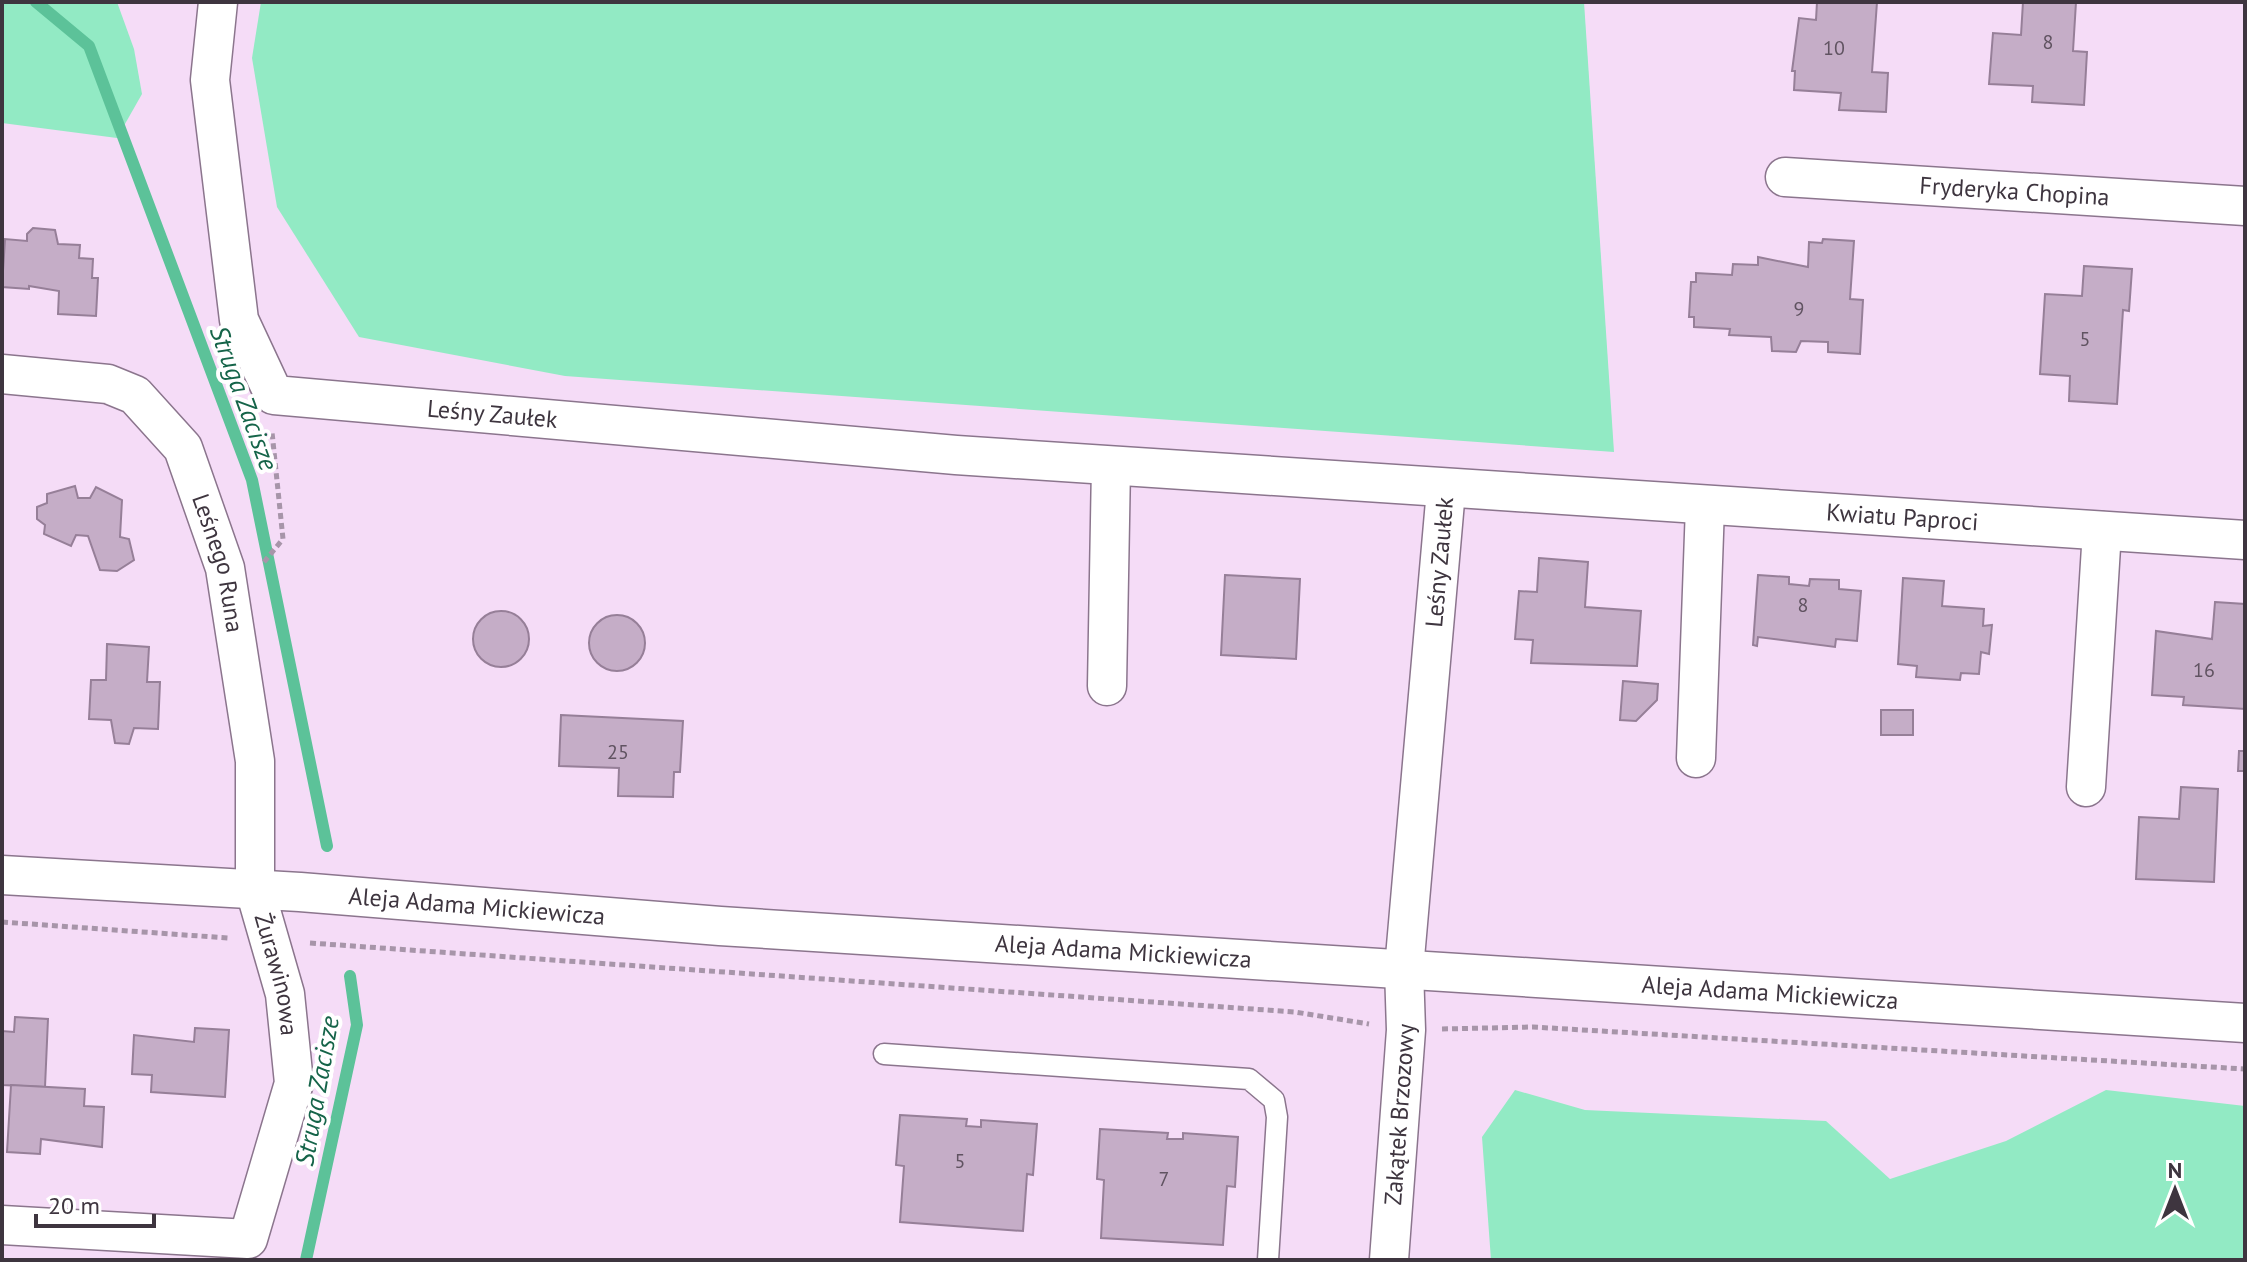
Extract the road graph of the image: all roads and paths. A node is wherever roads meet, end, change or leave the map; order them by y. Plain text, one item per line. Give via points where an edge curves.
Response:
1 (218, 2) edge
2 (1785, 177) dead end
3 (2245, 206) edge
4 (2, 374) edge
5 (274, 395) junction
6 (1111, 466) junction
7 (1446, 490) junction
8 (1705, 506) junction
9 (2102, 531) junction
10 (2245, 540) edge
11 (227, 579) junction
12 (1107, 686) dead end
13 (1696, 758) dead end
14 (2086, 787) dead end
15 (2, 875) edge
16 (255, 890) junction
17 (2, 922) edge
18 (270, 940) junction
19 (1404, 969) junction
20 (2245, 1023) edge
21 (1406, 1030) junction
22 (884, 1054) dead end
23 (2245, 1069) edge
24 (2, 1225) edge
25 (1268, 1260) edge
26 (1389, 1260) edge

1 - 5 street via 210,80 239,320
2 - 3 street, Fryderyka Chopina
4 - 11 street, Leśnego Runa via 108,384 135,395 183,448
5 - 6 street, Leśny Zaułek
5 - 11 path via 272,451 283,539 257,571
6 - 7 street, Leśny Zaułek
6 - 12 street
7 - 8 street, Kwiatu Paproci
7 - 19 street, Leśny Zaułek
8 - 9 street, Kwiatu Paproci
8 - 13 street
9 - 10 street, Kwiatu Paproci
9 - 14 street
11 - 16 street, Leśnego Runa via 255,761
15 - 16 street, Aleja Adama Mickiewicza
16 - 18 street, Żurawinowa
16 - 19 street, Aleja Adama Mickiewicza via 720,926
17 - 18 path
18 - 21 path via 1295,1012
18 - 24 street, Żurawinowa via 285,994 294,1083 248,1239
19 - 20 street, Aleja Adama Mickiewicza
19 - 21 street, Zakątek Brzozowy
21 - 23 path via 1533,1027
21 - 26 street, Zakątek Brzozowy
22 - 25 lane via 1249,1079 1274,1100 1277,1117

